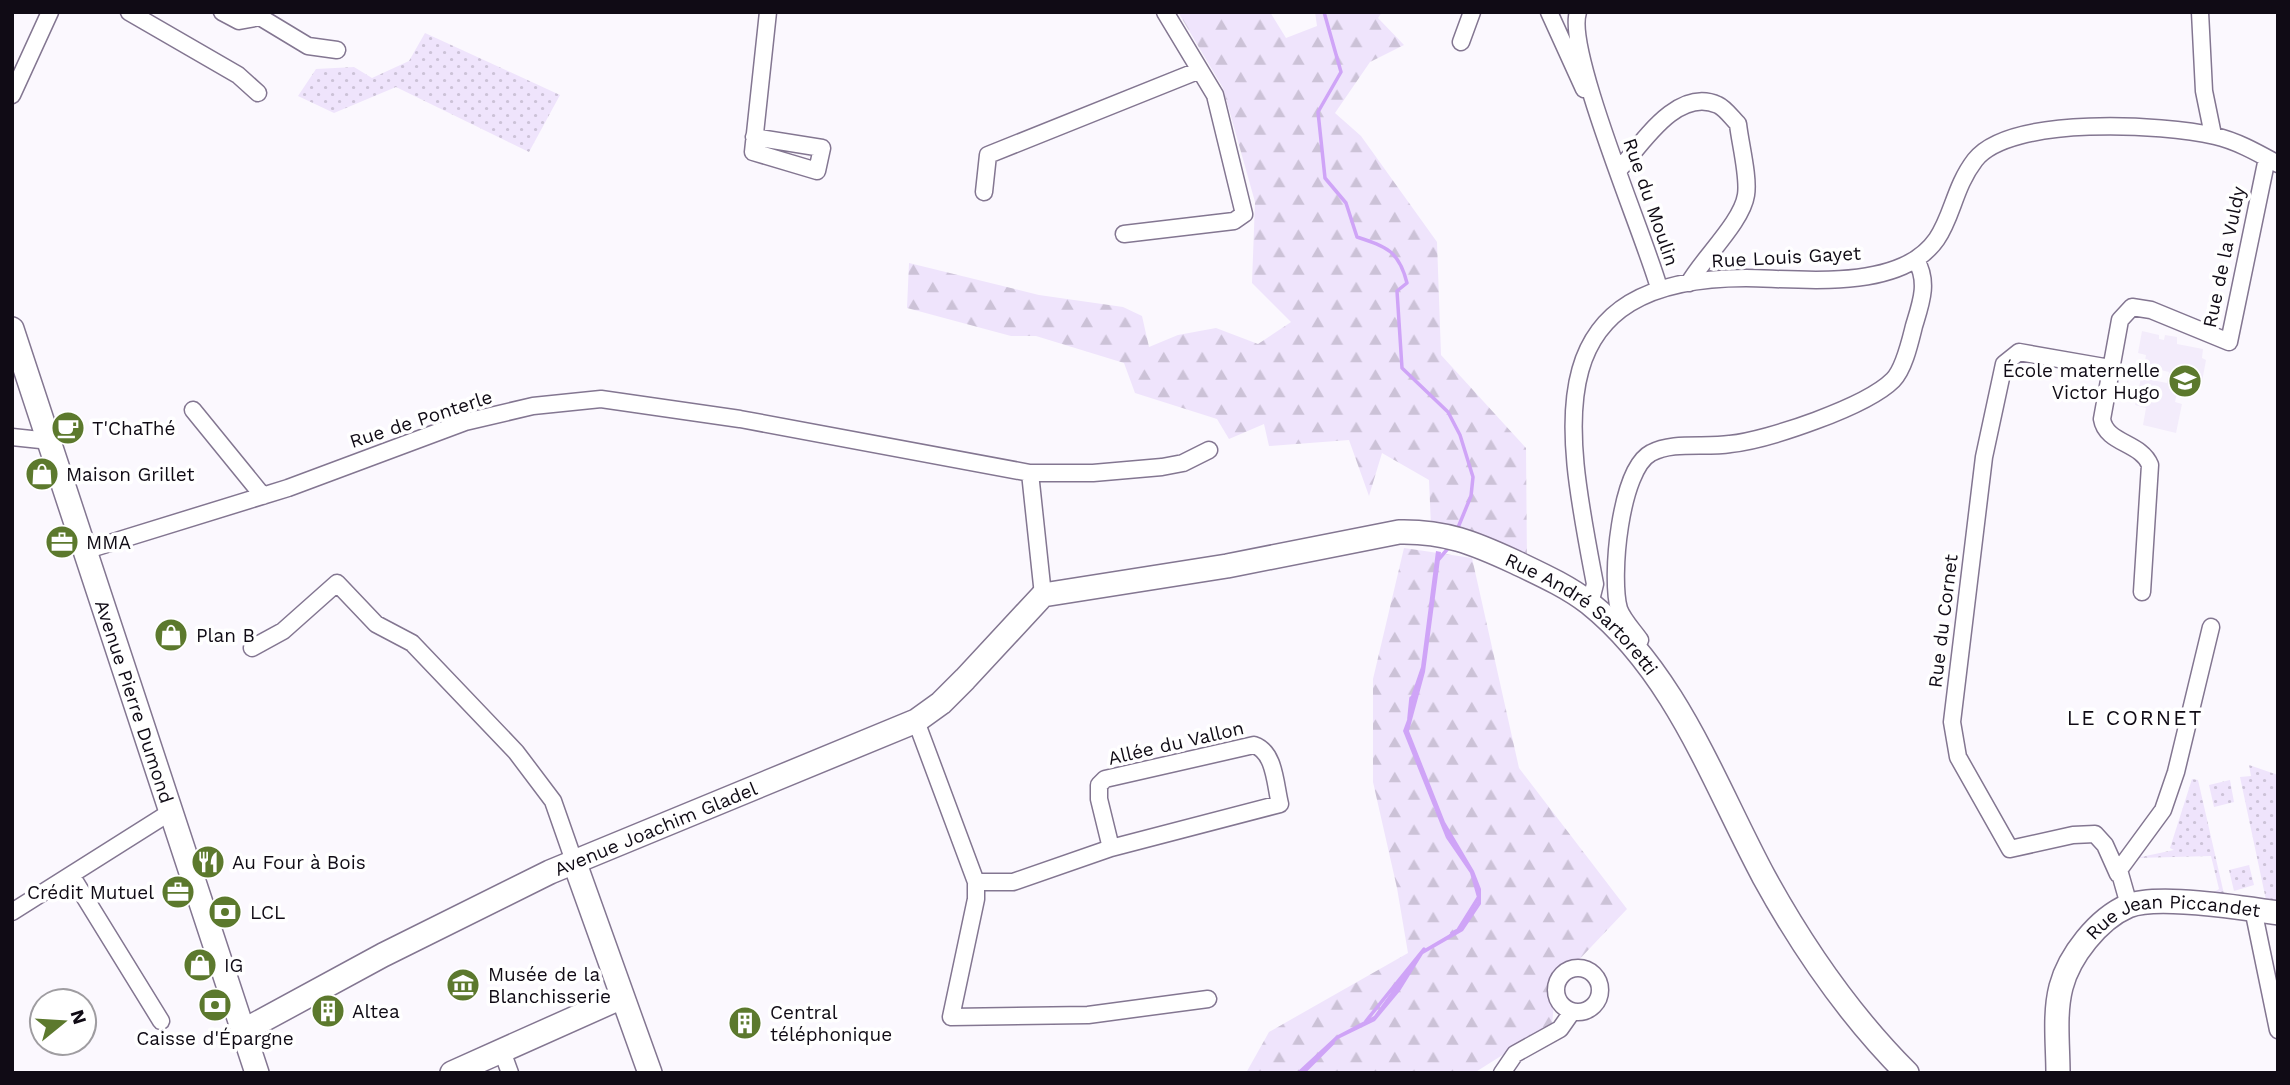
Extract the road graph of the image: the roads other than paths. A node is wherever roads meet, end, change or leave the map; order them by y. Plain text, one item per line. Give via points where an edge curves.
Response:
1 (50, 12) edge
2 (129, 12) edge
3 (222, 12) edge
4 (768, 12) edge
5 (1166, 12) edge
6 (1472, 12) edge
7 (1549, 12) edge
8 (2200, 12) edge
9 (1577, 16) edge
10 (1461, 42) dead end
11 (337, 50) dead end
12 (1200, 70) junction
13 (258, 93) dead end
14 (12, 95) edge
15 (1604, 129) junction
16 (2213, 135) junction
17 (754, 137) dead end
18 (2272, 161) edge
19 (1618, 171) junction
20 (984, 192) dead end
21 (1124, 234) dead end
22 (1916, 260) junction
23 (1689, 283) junction
24 (1659, 288) junction
25 (12, 329) edge
26 (2110, 368) junction
27 (193, 410) dead end
28 (12, 438) edge
29 (50, 441) junction
30 (1209, 450) dead end
31 (1030, 473) junction
32 (262, 496) junction
33 (84, 551) junction
34 (2142, 592) dead end
35 (1043, 595) junction
36 (1590, 604) junction
37 (2211, 627) dead end
38 (252, 648) dead end
39 (1646, 661) junction
40 (916, 721) junction
41 (172, 811) junction
42 (1111, 848) junction
43 (574, 861) junction
44 (77, 872) junction
45 (2118, 874) junction
46 (976, 882) junction
47 (2129, 905) junction
48 (2253, 909) junction
49 (12, 912) edge
50 (2278, 913) edge
51 (622, 997) junction
52 (1208, 999) dead end
53 (1572, 1012) dead end
54 (161, 1021) dead end
55 (2278, 1030) edge
56 (243, 1031) junction
57 (502, 1051) junction
58 (257, 1073) edge
59 (452, 1073) edge
60 (510, 1073) edge
61 (650, 1073) edge
62 (1502, 1073) edge
63 (1907, 1073) edge
64 (2058, 1073) edge

1 - 14 street
2 - 13 street via 237,75
3 - 11 street via 239,21 260,17 308,46
4 - 17 street
5 - 12 street
6 - 10 street
7 - 15 street, Rue du Moulin
8 - 16 street via 2204,91
9 - 15 street, Rue du Moulin via 1579,44
12 - 20 street via 988,155
12 - 21 street via 1215,95 1244,214 1234,220
15 - 19 street, Rue du Moulin
16 - 18 street, Rue Louis Gayet
16 - 22 street, Rue Louis Gayet via 2118,125 2074,127 2008,139 1976,159 1961,183 1938,241
18 - 26 street, Rue de la Vuldy via 2229,342 2151,310 2132,307 2120,320
19 - 23 street via 1672,112 1694,100 1718,105 1738,124 1746,196
19 - 24 street, Rue du Moulin
22 - 23 street, Rue Louis Gayet via 1886,272 1811,281 1743,278
22 - 39 street via 1924,273 1919,313 1895,379 1879,391 1751,441 1665,447 1641,461 1632,475 1619,530 1618,601 1623,618 1645,646
23 - 24 street, Rue Louis Gayet
24 - 36 street, Rue Louis Gayet via 1630,300 1606,320 1579,370 1573,449 1595,584
25 - 29 street, Avenue Pierre Dumond
26 - 34 street, Rue de la Vuldy via 2103,426 2146,454 2151,480
26 - 45 street, Rue du Cornet via 2019,352 2004,363 1984,457 1952,722 1958,757 2010,849 2095,834
27 - 32 street
28 - 29 street
29 - 33 street, Avenue Pierre Dumond
30 - 31 street, Rue de Ponterle via 1162,467
31 - 32 street, Rue de Ponterle via 740,419 601,399 533,406 465,422
31 - 35 street
32 - 33 street, Rue de Ponterle
33 - 41 street, Avenue Pierre Dumond
35 - 36 street, Rue André Sartoretti via 1227,566 1399,532 1458,538 1569,589
35 - 40 street, Avenue Joachim Gladel via 941,703
36 - 39 street, Rue André Sartoretti
37 - 45 street via 2163,810
38 - 43 street via 283,631 337,583 376,624 411,643 516,752 553,801
39 - 63 street, Rue André Sartoretti via 1679,710 1788,917 1851,1013
40 - 43 street, Avenue Joachim Gladel
40 - 46 street
41 - 44 street
41 - 56 street, Avenue Pierre Dumond
42 - 42 street, Allée du Vallon via 1280,804 1269,756 1254,745 1105,779 1099,785 1099,799
42 - 46 street, Allée du Vallon via 1013,882
43 - 51 street
43 - 56 street, Avenue Joachim Gladel via 383,955
44 - 49 street
44 - 54 street
45 - 47 street
46 - 52 street via 951,1017 1087,1015
47 - 48 street, Rue Jean Piccandet via 2163,902
47 - 64 street, Rue Jean Piccandet via 2102,925 2067,968 2058,1007
48 - 50 street, Rue Jean Piccandet
48 - 55 street
51 - 57 street
51 - 61 street
53 - 62 street via 1560,1030 1515,1054
56 - 58 street, Avenue Pierre Dumond
57 - 59 street
57 - 60 street

